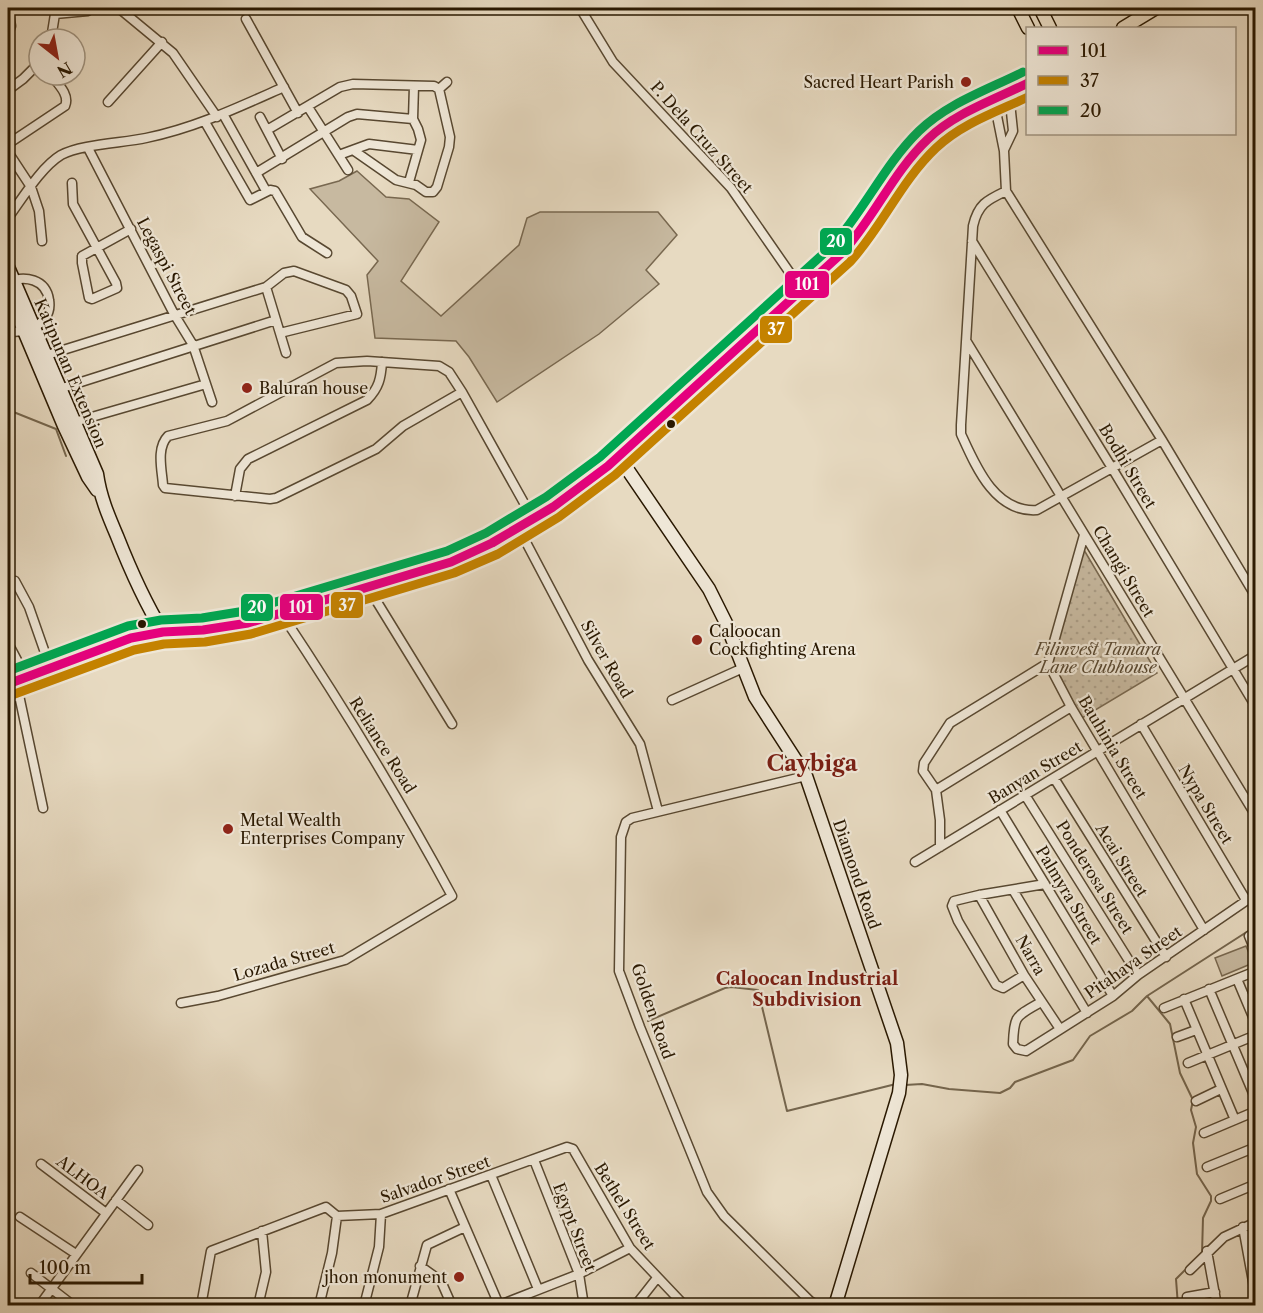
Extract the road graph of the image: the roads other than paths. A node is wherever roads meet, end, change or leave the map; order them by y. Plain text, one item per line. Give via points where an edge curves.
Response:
1 (8, 8) edge
2 (580, 8) edge
3 (1018, 8) edge
4 (1040, 8) edge
5 (1155, 8) edge
6 (121, 10) dead end
7 (54, 11) edge
8 (88, 11) dead end
9 (246, 19) dead end
10 (52, 27) edge
11 (1028, 27) edge
12 (1050, 27) edge
13 (1126, 27) edge
14 (8, 34) edge
15 (162, 42) junction
16 (27, 75) edge
17 (447, 82) dead end
18 (1026, 84) edge
19 (414, 86) junction
20 (60, 87) edge
21 (284, 87) junction
22 (439, 89) junction
23 (8, 90) edge
24 (1009, 93) junction
25 (994, 100) junction
26 (108, 102) dead end
27 (308, 107) junction
28 (298, 113) junction
29 (220, 116) junction
30 (260, 117) dead end
31 (413, 119) junction
32 (205, 122) junction
33 (267, 130) junction
34 (324, 133) junction
35 (8, 144) edge
36 (88, 148) junction
37 (353, 150) junction
38 (418, 150) junction
39 (1004, 151) junction
40 (8, 152) edge
41 (339, 155) junction
42 (282, 159) junction
43 (348, 170) dead end
44 (256, 173) junction
45 (409, 182) junction
46 (72, 183) dead end
47 (31, 187) junction
48 (265, 189) dead end
49 (1006, 191) junction
50 (8, 218) edge
51 (131, 229) junction
52 (42, 241) dead end
53 (972, 241) junction
54 (96, 248) junction
55 (327, 253) dead end
56 (8, 267) edge
57 (10, 281) edge
58 (266, 286) junction
59 (801, 289) junction
60 (8, 293) edge
61 (174, 314) junction
62 (276, 320) junction
63 (8, 330) edge
64 (29, 330) junction
65 (280, 333) junction
66 (967, 342) junction
67 (193, 345) junction
68 (286, 353) dead end
69 (47, 356) junction
70 (382, 362) junction
71 (206, 384) junction
72 (55, 390) junction
73 (462, 392) junction
74 (212, 402) dead end
75 (70, 424) junction
76 (1162, 440) junction
77 (619, 457) junction
78 (1112, 468) junction
79 (235, 496) junction
80 (1061, 497) junction
81 (533, 519) junction
82 (518, 527) junction
83 (1084, 535) junction
84 (15, 581) dead end
85 (371, 586) junction
86 (1256, 597) edge
87 (281, 613) junction
88 (163, 632) junction
89 (8, 643) edge
90 (1256, 655) edge
91 (1048, 663) junction
92 (50, 667) junction
93 (743, 668) junction
94 (1232, 669) junction
95 (16, 680) edge
96 (1184, 698) junction
97 (672, 700) dead end
98 (1071, 707) junction
99 (1256, 707) edge
100 (453, 724) dead end
101 (1141, 724) junction
102 (1098, 751) junction
103 (806, 776) junction
104 (1054, 777) junction
105 (936, 790) junction
106 (1026, 795) junction
107 (43, 808) dead end
108 (1000, 810) junction
109 (658, 811) junction
110 (1256, 816) edge
111 (940, 847) junction
112 (915, 862) dead end
113 (1045, 884) junction
114 (1013, 890) junction
115 (1256, 894) edge
116 (979, 895) junction
117 (452, 896) joint
118 (1246, 900) junction
119 (1204, 930) junction
120 (1256, 932) edge
121 (1256, 952) edge
122 (1166, 957) junction
123 (1256, 971) edge
124 (1024, 975) junction
125 (1138, 975) junction
126 (1237, 978) junction
127 (1209, 989) junction
128 (1113, 996) junction
129 (1184, 999) junction
130 (1041, 1002) junction
131 (181, 1003) dead end
132 (1164, 1008) dead end
133 (1087, 1013) junction
134 (1256, 1024) edge
135 (1060, 1029) junction
136 (1196, 1030) junction
137 (1256, 1035) edge
138 (1177, 1037) dead end
139 (1232, 1045) junction
140 (1206, 1056) junction
141 (1188, 1064) dead end
142 (1221, 1089) junction
143 (1256, 1100) edge
144 (1196, 1101) dead end
145 (1256, 1112) edge
146 (1234, 1120) junction
147 (1204, 1133) dead end
148 (567, 1147) joint
149 (1256, 1147) edge
150 (534, 1160) junction
151 (41, 1164) dead end
152 (1207, 1167) dead end
153 (138, 1170) dead end
154 (491, 1175) junction
155 (1256, 1184) edge
156 (449, 1189) junction
157 (1220, 1199) dead end
158 (116, 1200) junction
159 (106, 1213) junction
160 (381, 1214) junction
161 (337, 1216) junction
162 (20, 1217) dead end
163 (1256, 1222) edge
164 (148, 1225) dead end
165 (465, 1227) junction
166 (1243, 1227) junction
167 (262, 1231) junction
168 (630, 1248) junction
169 (1207, 1251) junction
170 (76, 1254) junction
171 (420, 1266) junction
172 (1190, 1270) dead end
173 (31, 1274) dead end
174 (579, 1274) junction
175 (657, 1278) junction
176 (51, 1288) junction
177 (538, 1289) junction
178 (1215, 1292) junction
179 (1187, 1297) dead end
180 (1256, 1298) edge
181 (39, 1305) edge
182 (74, 1305) edge
183 (201, 1305) edge
184 (258, 1305) edge
185 (320, 1305) edge
186 (364, 1305) edge
187 (410, 1305) edge
188 (452, 1305) edge
189 (498, 1305) edge
190 (584, 1305) edge
191 (635, 1305) edge
192 (685, 1305) edge
193 (818, 1305) edge
194 (835, 1305) edge
195 (1217, 1305) edge

1 - 14 street
2 - 59 street, P. Dela Cruz Street via 613,62 731,188
3 - 11 main road
4 - 12 main road
5 - 13 main road
6 - 15 street
7 - 8 street
7 - 10 street
9 - 21 street
15 - 26 street
15 - 29 street
16 - 23 street
17 - 22 street
18 - 24 main road
19 - 22 street
19 - 27 street via 346,85
19 - 31 street
20 - 35 street via 66,96 65,106
21 - 28 street
21 - 29 street
22 - 45 street via 450,136 437,187 426,192
24 - 25 main road
24 - 39 street via 1013,131
25 - 39 street
25 - 59 main road via 928,138 859,234
27 - 28 street
27 - 34 street
28 - 33 street
29 - 32 street
29 - 44 street
30 - 33 street
31 - 34 street via 357,114
31 - 38 street via 421,140
32 - 36 street via 147,138
32 - 55 street via 250,200 275,191 302,237
33 - 42 street
34 - 41 street
34 - 42 street
36 - 47 street via 62,155
36 - 51 street, Legaspi Street
37 - 38 street via 369,144
37 - 41 street
37 - 45 street via 396,180
38 - 45 street
39 - 49 street
40 - 47 street
41 - 43 street
42 - 44 street
44 - 48 street
46 - 54 street via 73,204
47 - 50 street
47 - 52 street via 39,211
49 - 53 street via 978,210
49 - 76 street
51 - 54 street
51 - 61 street, Legaspi Street
53 - 66 street
53 - 78 street, Bodhi Street
54 - 54 street via 82,256 87,294 93,299 117,288
56 - 57 main road, Katipunan Extension
57 - 64 main road, Katipunan Extension
57 - 64 street via 29,278 48,293 46,317
58 - 61 street
58 - 62 street
58 - 65 street via 294,271 346,290 357,314
59 - 77 main road
60 - 64 main road, Katipunan Extension
61 - 67 street, Legaspi Street
61 - 69 street
62 - 65 street
62 - 67 street
63 - 64 street
64 - 69 main road, Katipunan Extension
64 - 72 main road, Katipunan Extension
65 - 68 street
66 - 80 street, Changi Street
66 - 80 street via 961,434 991,490 1002,500 1028,511
67 - 71 street, Legaspi Street
67 - 72 street
69 - 72 main road, Katipunan Extension
70 - 73 street via 439,366 449,372
70 - 79 street via 377,391 367,400 248,459 240,469
70 - 79 street via 336,363 227,421 174,433 163,441 165,488
71 - 74 street, Legaspi Street
71 - 75 street
72 - 75 main road, Katipunan Extension
73 - 79 street via 404,426 376,449 276,498
73 - 81 street
75 - 88 main road, Katipunan Extension via 88,477 100,493 141,594
76 - 78 street
76 - 86 street
77 - 81 main road
77 - 93 main road, Diamond Road via 709,589
78 - 80 street
78 - 94 street, Bodhi Street
80 - 83 street, Changi Street
81 - 82 main road
82 - 85 main road via 474,553
82 - 109 street, Silver Road via 588,660 640,744
83 - 91 street
83 - 96 street, Changi Street
84 - 92 street via 29,607
85 - 87 main road
85 - 100 street via 374,597
87 - 88 main road via 231,626
87 - 117 street, Reliance Road via 401,802
88 - 92 main road via 119,642
89 - 95 street
90 - 94 street, Banyan Street
91 - 98 street, Bauhinia Street
91 - 105 street via 950,723 922,771
92 - 95 main road
93 - 97 street
93 - 103 main road, Diamond Road via 755,697
94 - 96 street, Banyan Street
94 - 99 street, Bodhi Street
95 - 107 street
96 - 101 street, Banyan Street
96 - 110 street, Changi Street
98 - 102 street, Bauhinia Street
98 - 105 street
101 - 102 street, Banyan Street
101 - 118 street, Nypa Street
102 - 104 street, Banyan Street
102 - 119 street, Bauhinia Street
103 - 109 street, Golden Road
103 - 194 main road, Diamond Road via 897,1043 900,1085
104 - 106 street, Banyan Street
104 - 122 street, Acai Street
105 - 111 street
106 - 108 street, Banyan Street
106 - 125 street, Ponderosa Street
108 - 111 street, Banyan Street
108 - 113 street, Palmyra Street
109 - 193 street, Golden Road via 632,818 622,830 620,971 707,1192 724,1216
111 - 112 street, Banyan Street
113 - 114 street
113 - 128 street, Palmyra Street
114 - 116 street
114 - 133 street
115 - 118 street, Pitahaya Street
116 - 124 street, Narra
116 - 124 street via 954,901 958,921 996,985 1003,988
117 - 131 street, Lozada Street via 345,960
118 - 119 street, Pitahaya Street
119 - 122 street, Pitahaya Street
120 - 121 street via 1249,936
122 - 125 street, Pitahaya Street
123 - 126 street
124 - 130 street, Narra
125 - 128 street, Pitahaya Street
126 - 127 street
126 - 134 street
127 - 129 street
127 - 139 street
128 - 133 street, Pitahaya Street
129 - 132 street
129 - 136 street
130 - 135 street, Narra
130 - 135 street, Pitahaya Street via 1016,1016 1012,1044 1026,1051
133 - 135 street, Pitahaya Street
136 - 138 street
136 - 140 street
137 - 139 street
139 - 140 street
139 - 143 street
140 - 141 street
140 - 142 street
142 - 144 street
142 - 146 street
145 - 146 street
146 - 147 street
148 - 150 street, Salvador Street
148 - 168 street, Bethel Street via 573,1149
149 - 152 street
150 - 154 street, Salvador Street
150 - 174 street, Egypt Street
151 - 159 street, ALHOA
153 - 158 street
154 - 156 street, Salvador Street
154 - 177 street
155 - 157 street
156 - 160 street, Salvador Street
156 - 165 street
158 - 159 street
158 - 164 street
159 - 170 street
160 - 161 street, Salvador Street
160 - 186 street via 379,1247
161 - 167 street, Salvador Street via 326,1207
161 - 185 street
162 - 170 street
163 - 166 street
165 - 171 street via 427,1245
165 - 189 street
166 - 169 street
166 - 180 street
167 - 183 street, Salvador Street via 211,1251
167 - 184 street via 266,1272
168 - 174 street
168 - 175 street, Bethel Street
169 - 172 street
169 - 178 street
170 - 176 street
171 - 187 street
171 - 188 street via 441,1281
173 - 176 street
174 - 177 street
174 - 190 street, Egypt Street
175 - 191 street
175 - 192 street, Bethel Street
176 - 181 street
176 - 182 street
177 - 189 street
178 - 179 street
178 - 195 street

